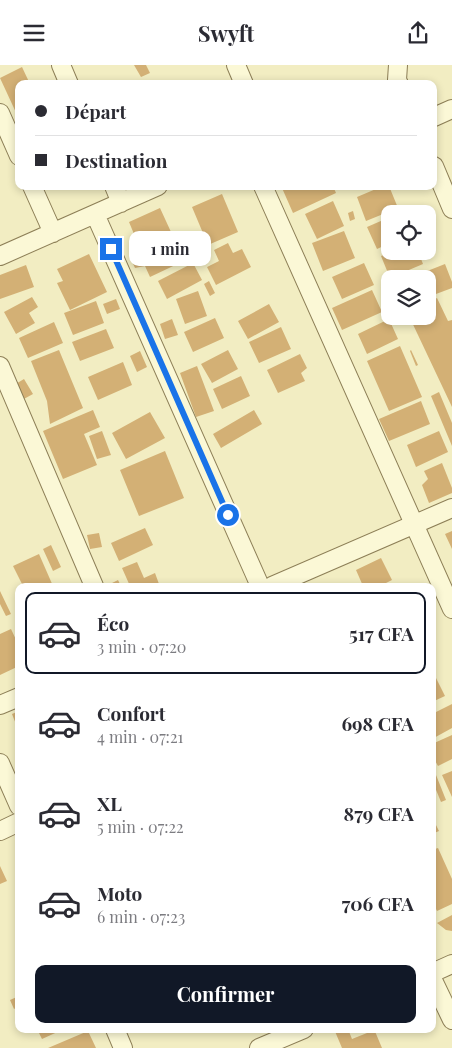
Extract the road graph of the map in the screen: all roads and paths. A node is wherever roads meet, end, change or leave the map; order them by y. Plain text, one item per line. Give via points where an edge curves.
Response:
1 (61, 65) edge
2 (236, 65) edge
3 (67, 80) edge
4 (242, 80) edge
5 (452, 109) edge
6 (0, 113) edge
7 (437, 116) edge
8 (15, 147) edge
9 (437, 173) edge
10 (34, 190) edge
11 (116, 190) edge
12 (149, 190) edge
13 (265, 190) edge
14 (121, 203) junction
15 (452, 209) edge
16 (95, 214) junction
17 (53, 233) junction
18 (0, 257) edge
19 (0, 366) edge
20 (452, 508) edge
21 (414, 524) junction
22 (93, 583) edge
23 (259, 583) edge
24 (279, 583) edge
25 (452, 609) edge
26 (15, 699) edge
27 (0, 705) edge
28 (0, 763) edge
29 (15, 797) edge
30 (15, 825) edge
31 (0, 831) edge
32 (452, 965) edge
33 (436, 971) edge
34 (436, 987) edge
35 (452, 1019) edge
36 (117, 1033) edge
37 (291, 1033) edge
38 (123, 1048) edge
39 (259, 1048) edge

1 - 3 street
2 - 4 street
5 - 7 street
6 - 8 street
9 - 15 street
10 - 17 street
11 - 14 street
12 - 14 street
13 - 21 street
14 - 16 street
16 - 17 street
16 - 23 street
17 - 18 street
19 - 22 street
20 - 21 street
21 - 24 street
21 - 25 street
26 - 27 street
28 - 29 street
30 - 31 street
32 - 33 street
34 - 35 street
36 - 38 street
37 - 39 street

